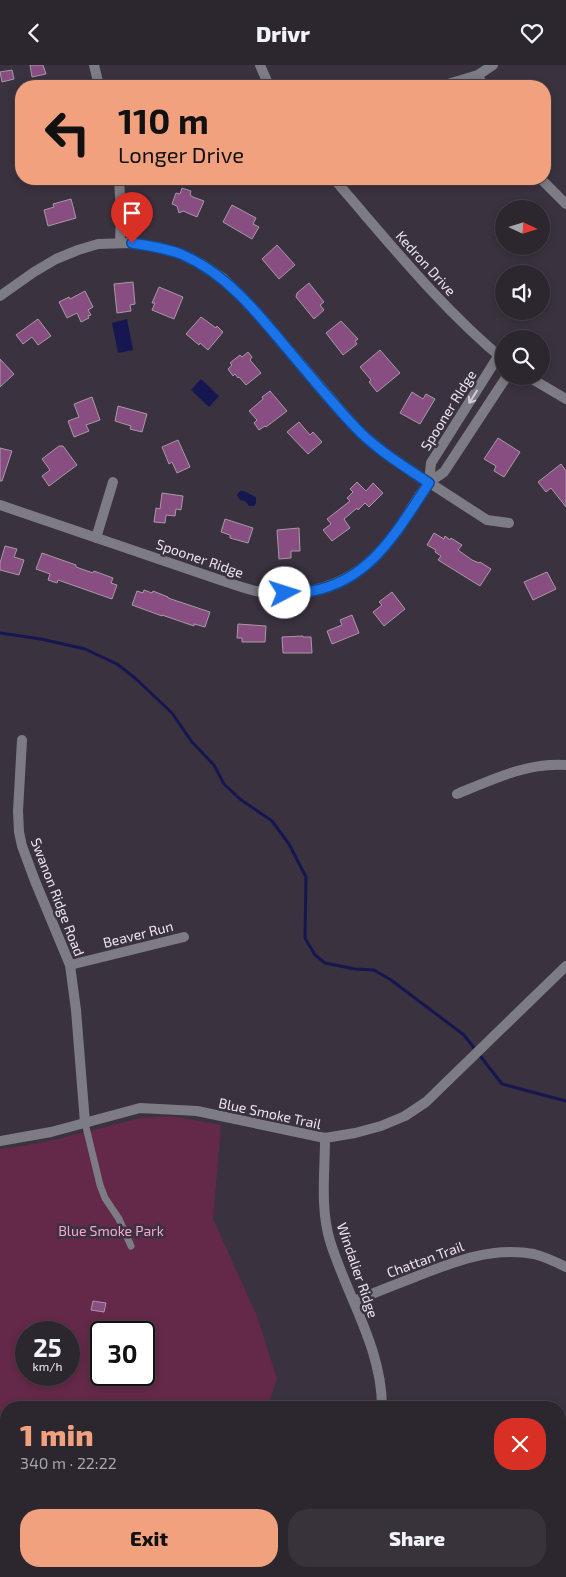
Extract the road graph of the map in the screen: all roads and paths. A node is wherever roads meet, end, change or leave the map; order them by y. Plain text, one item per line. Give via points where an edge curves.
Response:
1 (94, 65) edge
2 (260, 65) edge
3 (493, 65) edge
4 (478, 75) junction
5 (98, 80) edge
6 (267, 80) edge
7 (461, 80) edge
8 (480, 80) edge
9 (119, 185) edge
10 (339, 185) edge
11 (547, 185) edge
12 (566, 204) edge
13 (120, 243) junction
14 (0, 296) edge
15 (495, 353) edge
16 (495, 367) edge
17 (500, 385) edge
18 (542, 385) edge
19 (566, 399) edge
20 (113, 482) dead end
21 (429, 483) junction
22 (0, 505) edge
23 (509, 523) dead end
24 (96, 538) junction
25 (22, 741) dead end
26 (566, 765) edge
27 (457, 794) dead end
28 (184, 937) dead end
29 (70, 965) junction
30 (564, 972) edge
31 (85, 1123) junction
32 (325, 1138) junction
33 (0, 1141) edge
34 (131, 1246) dead end
35 (566, 1267) edge
36 (354, 1301) junction
37 (382, 1401) edge

1 - 5 street
2 - 6 street
3 - 4 street
4 - 7 street
4 - 8 street
9 - 13 street
10 - 15 street, Kedron Drive via 451,311
11 - 12 street
13 - 14 street via 98,244 56,259
13 - 21 street via 182,254 223,279 255,310 357,429
16 -> 21 street, Spooner RIdge via 431,463
17 - 21 street, Spooner Ridge via 444,473
18 - 19 street
20 - 24 street
21 - 23 street via 487,520
21 - 24 street, Spooner Ridge via 382,551 342,580 313,591 256,591
22 - 24 street, Spooner Ridge
25 - 29 street, Swanon Ridge Road via 19,832
26 - 27 street via 530,767
28 - 29 street, Beaver Run
29 - 31 street, Swanon Ridge Road
30 - 32 street, Blue Smoke Trail via 426,1102 405,1116 368,1130
31 - 32 street, Blue Smoke Trail via 140,1108 178,1109
31 - 33 street, Blue Smoke Trail
31 - 34 lane via 100,1185
32 - 36 street, Windalier Ridge via 325,1215 330,1241
35 - 36 street, Chattan Trail via 534,1254 514,1252 466,1257
36 - 37 street, Windalier Ridge via 376,1358

